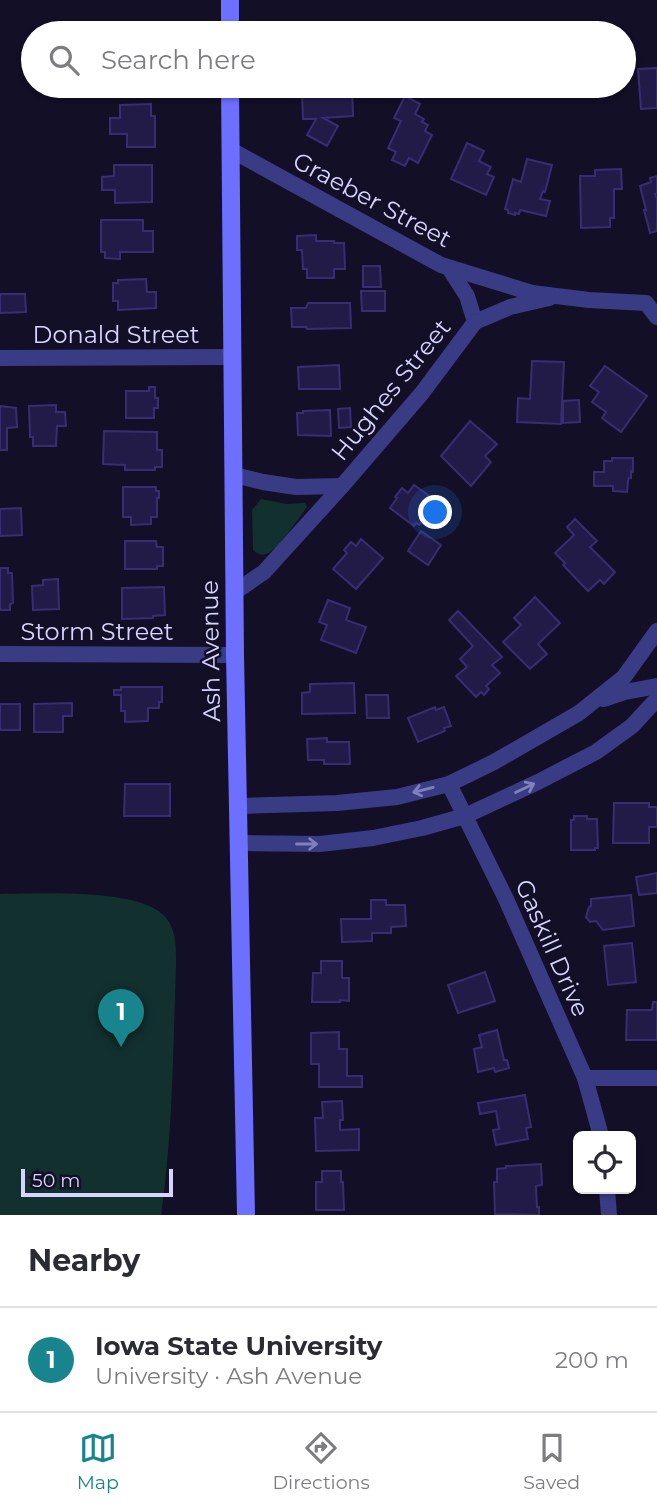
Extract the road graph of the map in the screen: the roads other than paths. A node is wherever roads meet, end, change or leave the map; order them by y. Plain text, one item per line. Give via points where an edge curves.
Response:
1 (230, 0) edge
2 (230, 21) edge
3 (230, 98) edge
4 (231, 150) junction
5 (449, 268) junction
6 (557, 296) junction
7 (651, 302) edge
8 (657, 317) edge
9 (475, 322) junction
10 (233, 356) junction
11 (0, 358) edge
12 (234, 475) junction
13 (342, 486) junction
14 (235, 592) junction
15 (657, 631) edge
16 (0, 654) edge
17 (235, 655) junction
18 (657, 686) edge
19 (657, 699) edge
20 (592, 703) junction
21 (449, 784) junction
22 (238, 806) junction
23 (465, 816) junction
24 (239, 843) junction
25 (585, 1078) junction
26 (657, 1078) edge
27 (600, 1131) edge
28 (607, 1194) edge
29 (246, 1215) edge
30 (609, 1215) edge

1 - 2 street
3 - 4 street, Ash Avenue
4 - 5 street, Graeber Street
4 - 10 street, Ash Avenue
5 - 6 street, Graeber Street
5 - 9 street via 467,296
6 - 7 street
6 - 9 street via 510,307
7 - 8 street
9 - 13 street, Hughes Street via 422,393
10 - 11 street, Donald Street
10 - 12 street, Ash Avenue
12 - 13 street, Hughes Street via 296,487
12 - 14 street, Ash Avenue
13 - 14 street, Hughes Street via 264,572
14 - 17 street, Ash Avenue
15 - 20 street via 624,677
16 - 17 street, Storm Street
17 - 22 street, Ash Avenue
18 - 20 street
23 -> 19 street via 596,752 632,726
20 - 21 street
21 -> 22 street via 397,797
21 - 23 street, Gaskill Drive
22 - 24 street, Ash Avenue
24 -> 23 street via 320,844 373,838
23 - 25 street, Gaskill Drive
24 - 29 street, Ash Avenue
25 - 26 street
25 - 27 street, Gaskill Drive
28 - 30 street

